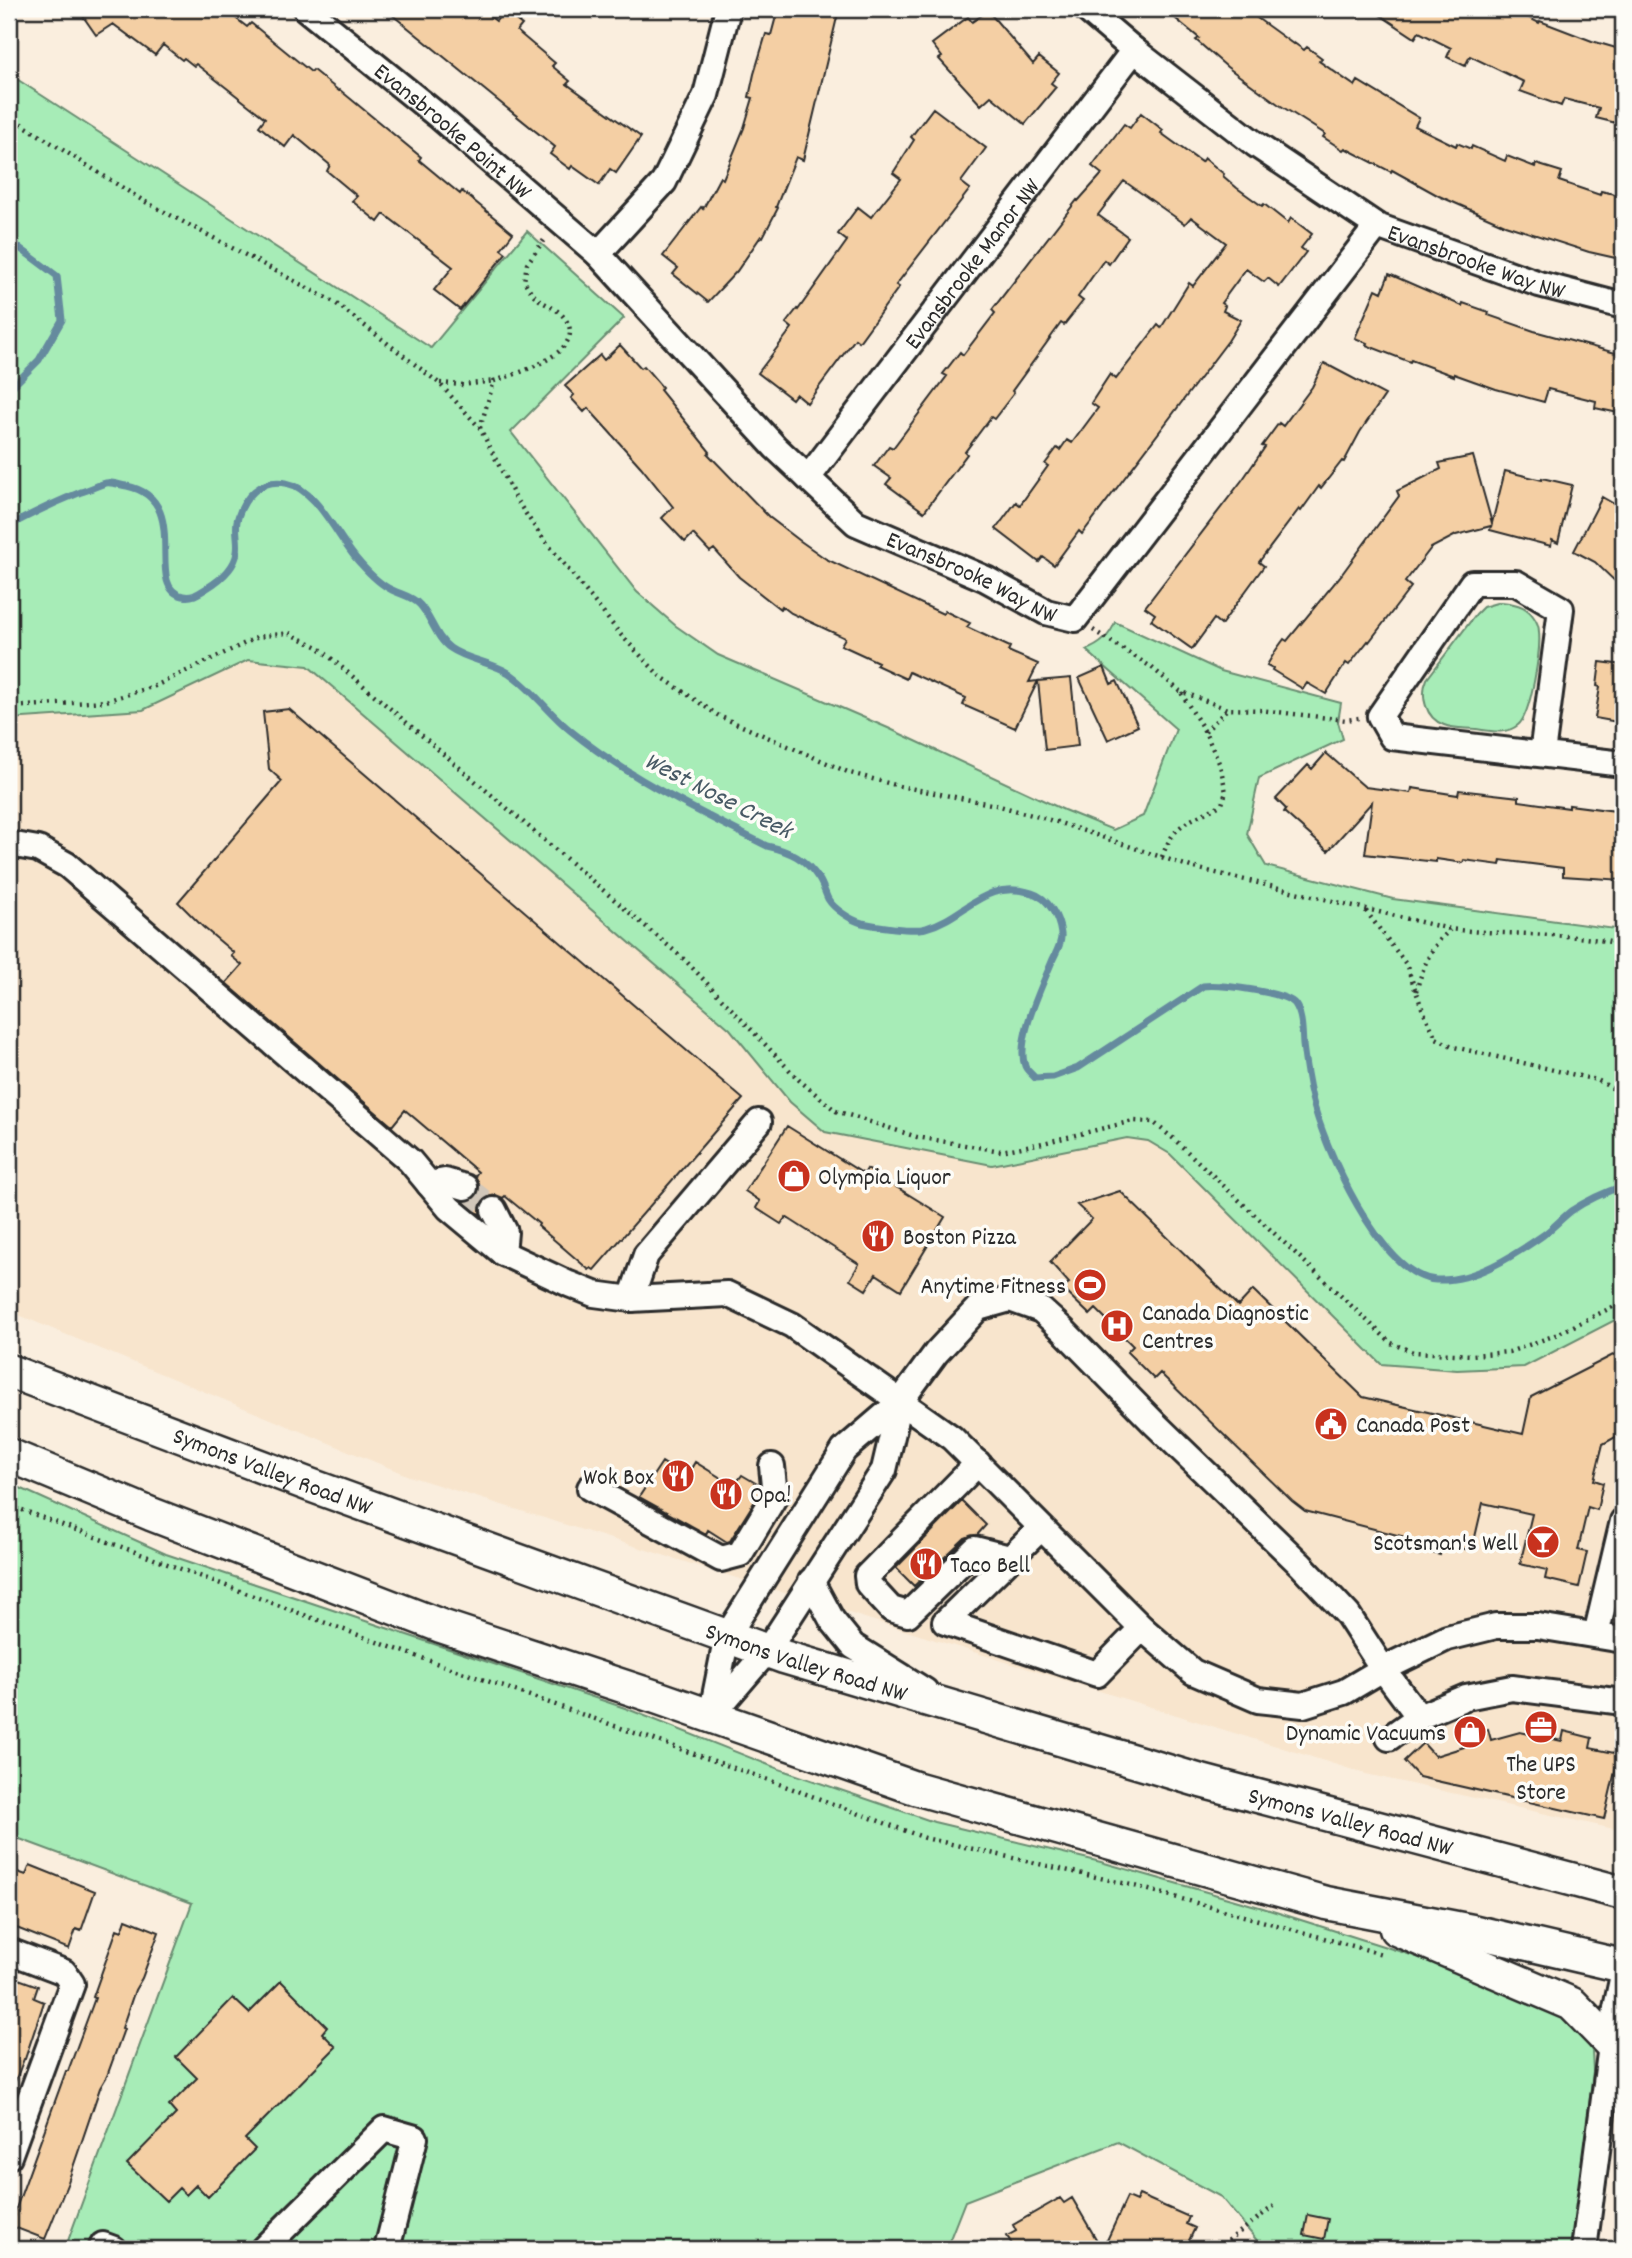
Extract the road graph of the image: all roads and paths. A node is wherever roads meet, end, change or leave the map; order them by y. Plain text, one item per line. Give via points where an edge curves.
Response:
1 (306, 9) edge
2 (727, 9) edge
3 (1086, 9) edge
4 (1134, 50) junction
5 (9, 116) edge
6 (559, 219) junction
7 (1377, 226) junction
8 (598, 254) junction
9 (1623, 306) edge
10 (494, 381) junction
11 (439, 383) junction
12 (480, 429) junction
13 (807, 478) junction
14 (1075, 620) junction
15 (1180, 691) junction
16 (9, 707) edge
17 (1227, 709) junction
18 (1380, 716) junction
19 (1205, 732) junction
20 (1542, 754) junction
21 (1623, 765) edge
22 (9, 844) edge
23 (1162, 858) junction
24 (1365, 910) junction
25 (1450, 929) junction
26 (1623, 945) edge
27 (1416, 992) junction
28 (1623, 1094) edge
29 (759, 1122) dead end
30 (429, 1184) junction
31 (465, 1187) tunnel mouth
32 (494, 1210) tunnel mouth
33 (503, 1253) junction
34 (631, 1298) junction
35 (1623, 1302) edge
36 (9, 1371) edge
37 (900, 1402) junction
38 (9, 1455) edge
39 (978, 1463) junction
40 (772, 1466) dead end
41 (590, 1488) dead end
42 (1623, 1521) edge
43 (1041, 1528) junction
44 (1010, 1558) junction
45 (811, 1581) junction
46 (908, 1614) junction
47 (945, 1622) junction
48 (1142, 1628) junction
49 (1596, 1635) junction
50 (727, 1636) junction
51 (1623, 1640) edge
52 (767, 1651) junction
53 (1383, 1669) junction
54 (1623, 1702) edge
55 (949, 1706) junction
56 (711, 1716) junction
57 (1419, 1717) junction
58 (1389, 1738) dead end
59 (1623, 1893) edge
60 (1326, 1903) junction
61 (9, 1951) edge
62 (1623, 1966) edge
63 (1623, 1975) edge
64 (1612, 2045) junction
65 (9, 2156) edge
66 (1273, 2206) dead end
67 (101, 2249) edge
68 (114, 2249) edge
69 (263, 2249) edge
70 (387, 2249) edge
71 (1217, 2249) edge
72 (1584, 2249) edge

1 - 6 street, Evansbrooke Point NW
2 - 8 street via 706,95 664,182
3 - 4 street
4 - 7 street via 1255,144
4 - 13 street, Evansbrooke Manor NW
5 - 11 path via 142,200 334,302
6 - 8 street, Evansbrooke Point NW
6 - 10 path via 527,264 524,281 535,296 561,314 570,335 549,359
7 - 9 street, Evansbrooke Way NW via 1539,284
7 - 14 street, Evansbrooke Way NW
8 - 13 street, Evansbrooke Way NW
10 - 11 path
10 - 12 path
11 - 12 path
12 - 23 path via 517,501 585,592 660,676 719,716 850,773 996,805
13 - 14 street, Evansbrooke Way NW via 856,523 986,579 1046,612
14 - 15 path via 1151,667
15 - 17 path
15 - 19 path
16 - 35 path via 106,701 155,686 258,638 289,633 318,647 685,960 799,1080 836,1111 917,1137 1001,1151 1133,1121 1153,1122 1391,1343 1413,1352 1509,1352
17 - 18 path via 1346,720
17 - 19 path
18 - 20 street via 1392,737
18 - 20 street via 1472,583 1516,583 1561,609
19 - 23 path via 1220,765 1226,792 1222,804 1178,827
20 - 21 street
22 - 30 street via 38,849 67,865 410,1161
23 - 24 path
24 - 25 path
24 - 27 path via 1406,964
25 - 26 path via 1599,939
25 - 27 path via 1424,963
27 - 28 path via 1436,1038 1454,1047 1597,1080
29 - 34 street via 646,1255
30 - 31 street via 444,1181
30 - 33 street via 449,1208
32 - 33 street via 505,1232
33 - 34 street via 594,1294
34 - 37 street via 727,1294 792,1325
36 - 50 main road, Symons Valley Road NW
37 - 39 street via 952,1438
37 - 45 street via 884,1470
37 - 50 street via 844,1450
37 - 53 street via 936,1353 978,1308 1010,1299 1041,1310 1348,1615
38 - 56 main road via 429,1621
39 - 43 street
39 - 46 street via 867,1576 868,1584 891,1609
40 - 41 street via 775,1496 740,1554 721,1559
42 - 49 street
43 - 44 street
43 - 48 street
44 - 46 street via 975,1549
44 - 47 street
45 - 52 street
45 - 55 street via 832,1620 853,1646
46 - 47 street
47 - 48 street via 1097,1674
48 - 53 street via 1193,1672 1258,1700 1303,1704 1344,1692
49 - 51 street
49 - 53 street via 1538,1626 1496,1626 1447,1638
50 - 52 main road, Symons Valley Road NW
50 - 56 street
52 - 55 main road, Symons Valley Road NW
52 - 56 street
53 - 57 street
54 - 57 street via 1512,1688 1466,1697
55 - 59 main road, Symons Valley Road NW via 1201,1781
56 - 60 main road via 915,1788
57 - 58 street
60 - 62 main road
60 - 64 main road via 1572,2004
61 - 65 street via 64,1972 72,1984
63 - 64 street
64 - 72 street
66 - 71 path
67 - 68 street via 103,2245
69 - 70 street via 384,2129 415,2138

